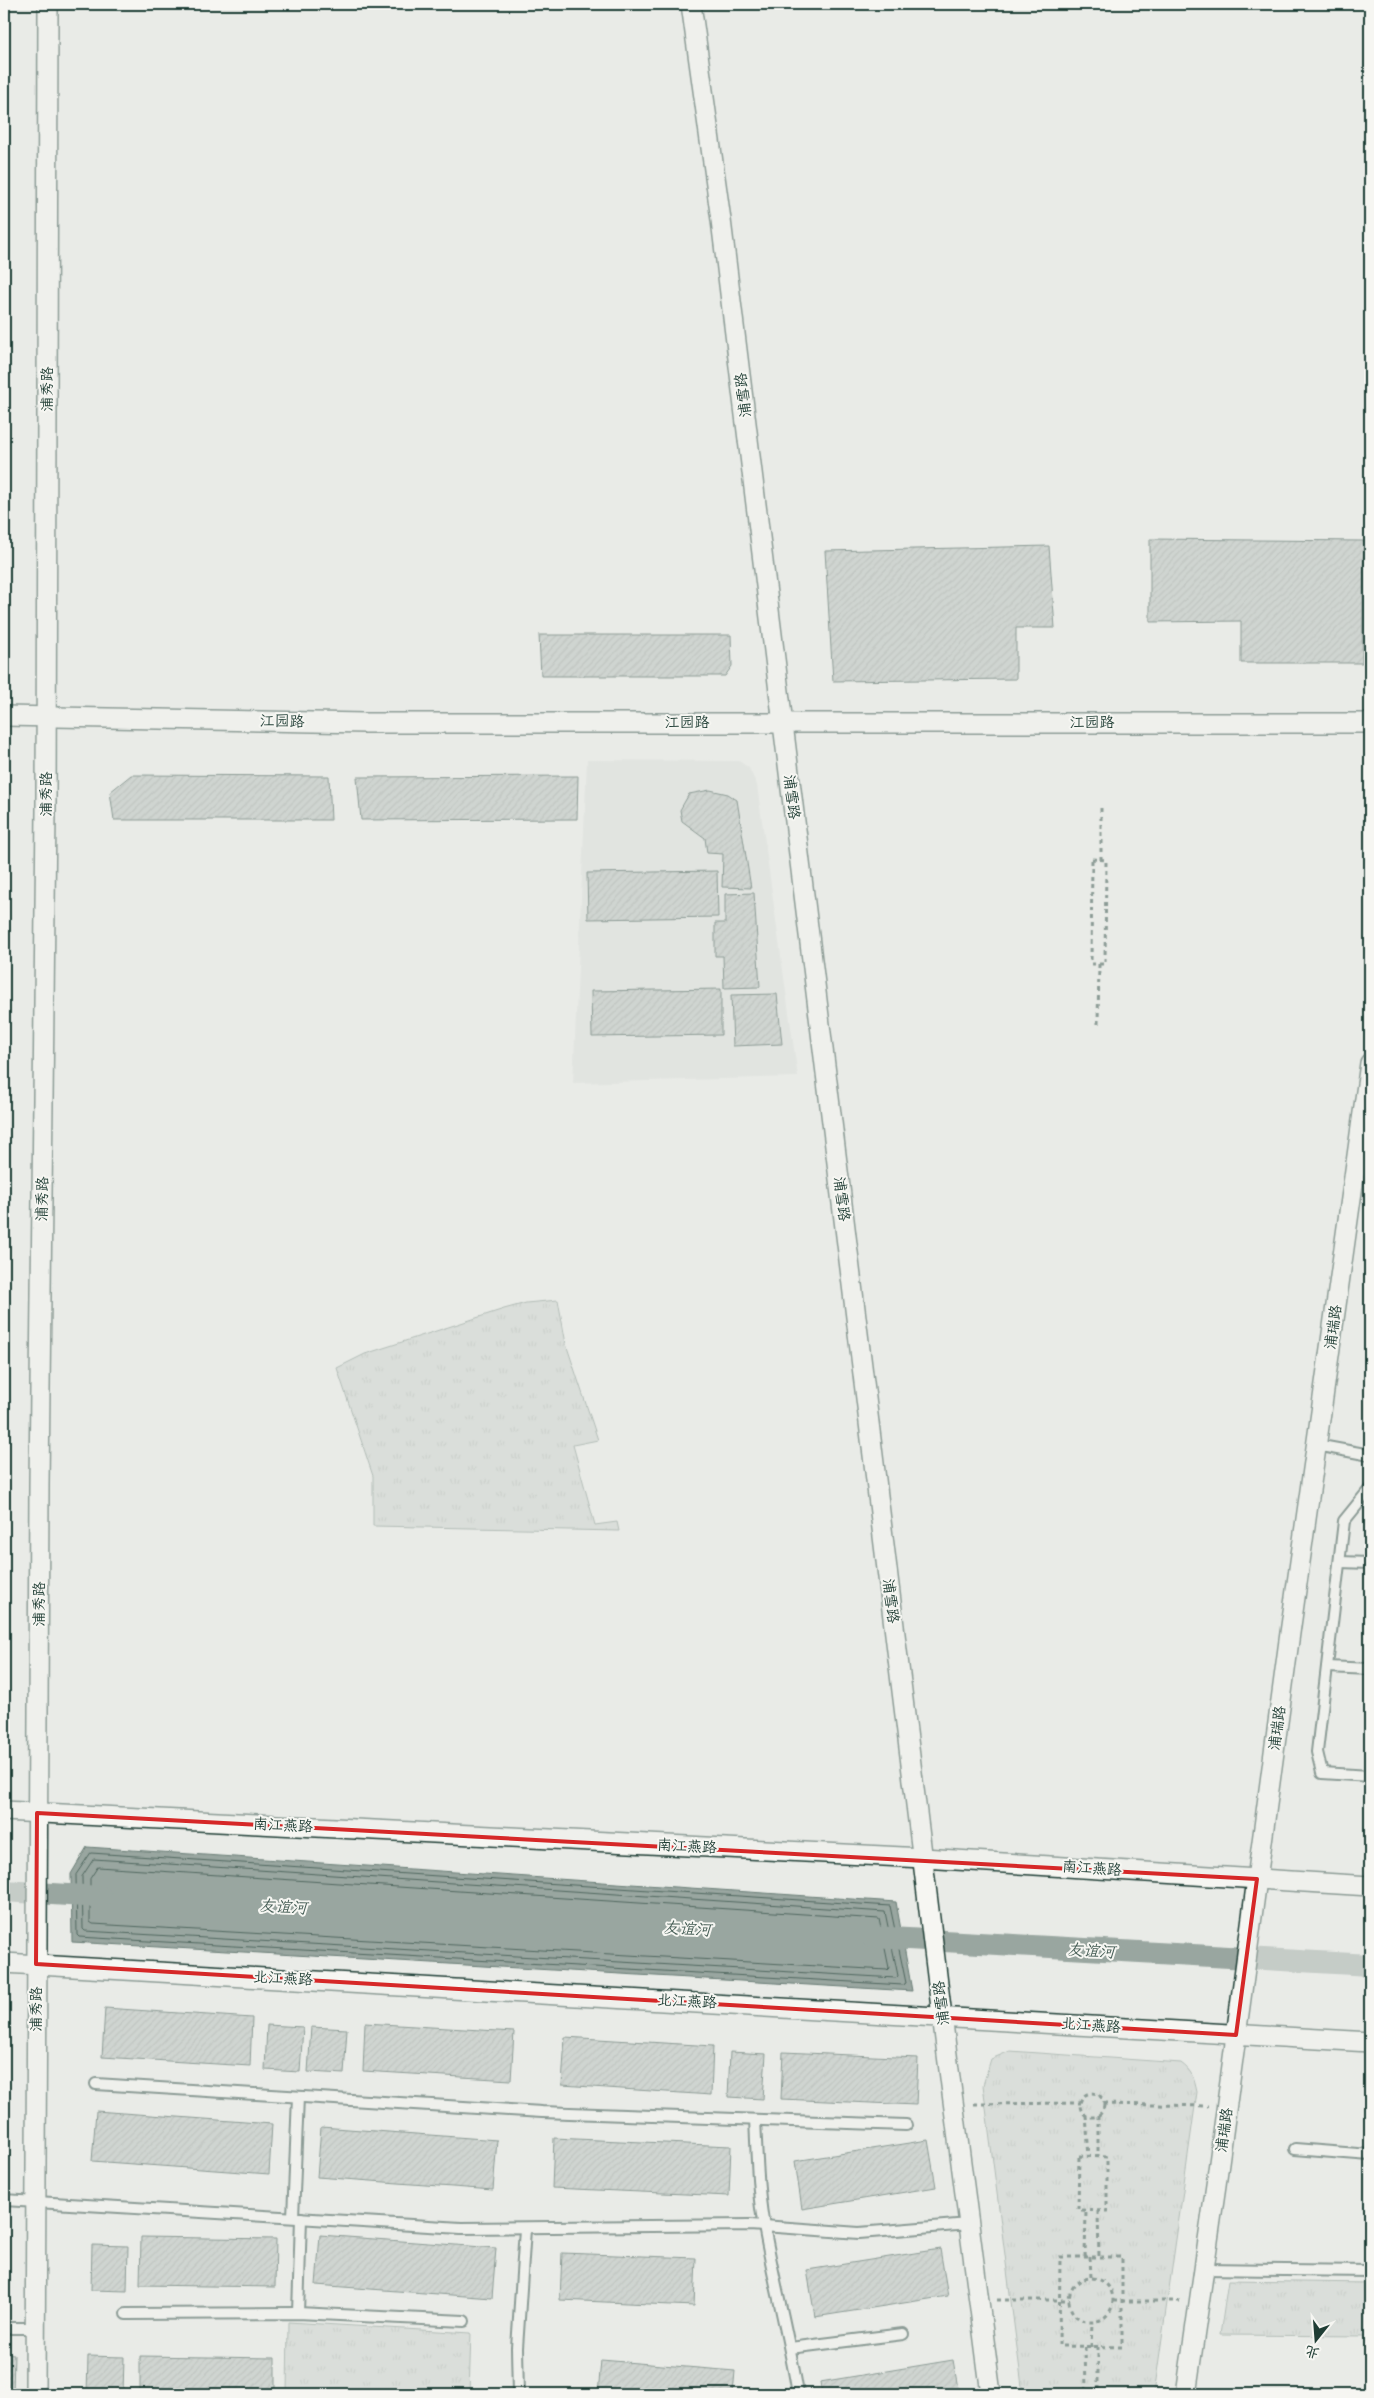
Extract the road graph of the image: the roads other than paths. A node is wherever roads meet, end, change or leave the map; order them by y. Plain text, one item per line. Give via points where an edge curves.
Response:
1 (48, 4) edge
2 (691, 4) edge
3 (4, 716) edge
4 (46, 716) junction
5 (782, 722) junction
6 (1370, 723) edge
7 (1370, 1063) edge
8 (1316, 1445) junction
9 (1370, 1455) edge
10 (1370, 1489) edge
11 (1340, 1562) junction
12 (1370, 1563) edge
13 (1328, 1668) junction
14 (1370, 1669) edge
15 (1370, 1776) edge
16 (4, 1811) edge
17 (37, 1813) junction
18 (923, 1858) junction
19 (1257, 1879) junction
20 (1370, 1886) edge
21 (4, 1963) edge
22 (36, 1964) junction
23 (942, 2016) junction
24 (1236, 2034) junction
25 (1370, 2042) edge
26 (96, 2084) dead end
27 (298, 2097) junction
28 (755, 2120) junction
29 (906, 2126) dead end
30 (1295, 2148) dead end
31 (1370, 2155) edge
32 (4, 2200) edge
33 (36, 2202) junction
34 (297, 2218) junction
35 (969, 2224) junction
36 (764, 2226) junction
37 (525, 2229) junction
38 (1205, 2269) junction
39 (1370, 2271) edge
40 (298, 2313) junction
41 (126, 2314) dead end
42 (464, 2321) dead end
43 (4, 2328) edge
44 (35, 2328) junction
45 (903, 2334) dead end
46 (790, 2348) junction
47 (35, 2394) edge
48 (518, 2394) edge
49 (798, 2394) edge
50 (991, 2394) edge
51 (1186, 2394) edge

1 - 4 street, 浦秀路
2 - 5 street, 浦雪路 via 722,220
3 - 4 street, 江园路
4 - 5 street, 江园路 via 366,723
4 - 17 street, 浦秀路
5 - 6 street, 江园路
5 - 18 street, 浦雪路
7 - 8 street, 浦瑞路
8 - 9 lane
8 - 19 street, 浦瑞路
10 - 11 lane via 1344,1520
11 - 12 lane
11 - 13 lane
13 - 14 lane
13 - 15 lane via 1317,1752 1322,1773
16 - 17 street, 南江燕路
17 - 18 street, 南江燕路
17 - 22 street, 浦秀路
18 - 19 street, 南江燕路
18 - 23 street, 浦雪路
19 - 20 street, 南江燕路
19 - 24 street, 浦瑞路
21 - 22 street, 北江燕路
22 - 23 street, 北江燕路
22 - 33 street, 浦秀路
23 - 24 street, 北江燕路
23 - 35 street, 浦雪路
24 - 25 street, 北江燕路
24 - 38 street, 浦瑞路
26 - 27 lane
27 - 28 lane via 542,2112
27 - 34 lane
28 - 29 lane
28 - 36 lane
30 - 31 lane
32 - 33 lane
33 - 34 lane
33 - 44 street, 浦秀路
34 - 37 lane
34 - 40 lane
35 - 36 lane via 859,2233
35 - 50 street, 浦雪路
36 - 37 lane
36 - 46 lane
37 - 48 lane via 517,2348
38 - 39 lane
38 - 51 street, 浦瑞路
40 - 41 lane
40 - 42 lane
43 - 44 lane
44 - 47 street, 浦秀路
45 - 46 lane
46 - 49 lane

